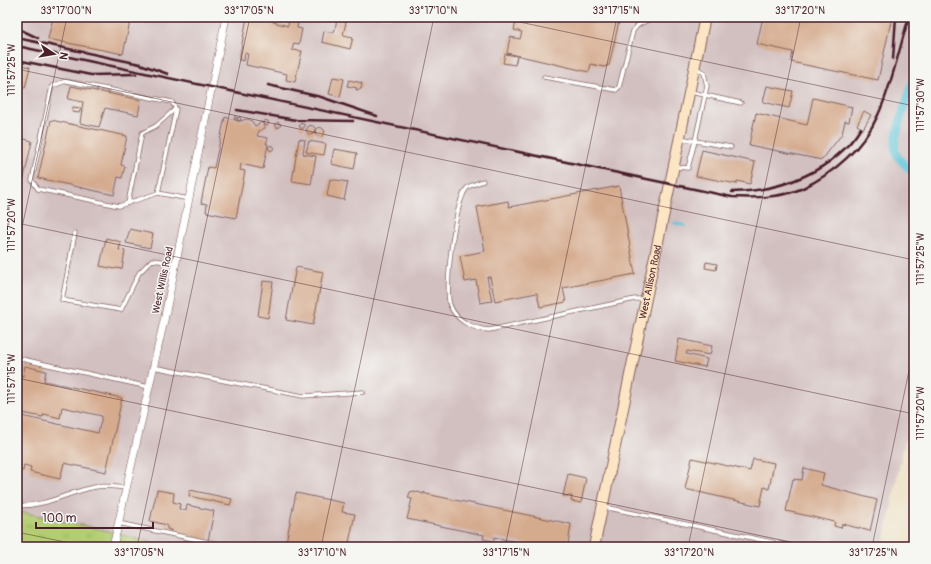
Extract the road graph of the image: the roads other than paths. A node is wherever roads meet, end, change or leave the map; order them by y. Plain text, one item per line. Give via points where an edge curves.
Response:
1 (226, 17) edge
2 (654, 17) edge
3 (705, 17) edge
4 (695, 66) junction
5 (544, 77) dead end
6 (689, 92) junction
7 (705, 95) junction
8 (741, 103) dead end
9 (176, 109) junction
10 (679, 138) junction
11 (695, 141) junction
12 (732, 147) dead end
13 (673, 166) junction
14 (484, 181) dead end
15 (158, 193) junction
16 (188, 199) junction
17 (128, 203) junction
18 (75, 233) dead end
19 (176, 263) junction
20 (646, 299) junction
21 (17, 358) edge
22 (153, 367) junction
23 (149, 387) junction
24 (363, 392) dead end
25 (126, 488) junction
26 (17, 506) edge
27 (603, 506) junction
28 (118, 523) junction
29 (113, 547) edge
30 (232, 547) edge
31 (594, 547) edge
32 (796, 547) edge

1 - 16 street, West Willis Road
2 - 5 lane via 638,25 633,31 619,87 616,90
3 - 4 street, West Allison Road
4 - 6 street, West Allison Road
4 - 7 lane via 704,73
6 - 7 lane
6 - 10 street, West Allison Road
7 - 8 lane
7 - 11 lane
9 - 15 lane
9 - 17 lane via 156,126 142,133
9 - 17 lane via 172,102 66,81 52,86 32,180 38,189 119,206
10 - 11 lane
10 - 13 street, West Allison Road
11 - 12 lane
11 - 13 lane via 688,168
13 - 20 street, West Allison Road
14 - 20 lane via 467,188 459,203 455,220 448,288 450,305 458,317 467,324 478,330 488,330 635,299
15 - 16 lane
15 - 17 lane
16 - 19 street, West Willis Road
18 - 19 lane via 62,300 121,310 139,274 152,260
19 - 22 street, West Willis Road
20 - 27 street, West Allison Road
21 - 23 lane
22 - 23 street, West Willis Road
22 - 24 lane via 303,396
23 - 25 street, West Willis Road
25 - 26 lane via 94,487 51,502
25 - 28 street, West Willis Road
27 - 31 street, West Allison Road
27 - 32 lane
28 - 29 street, West Willis Road
28 - 30 lane

